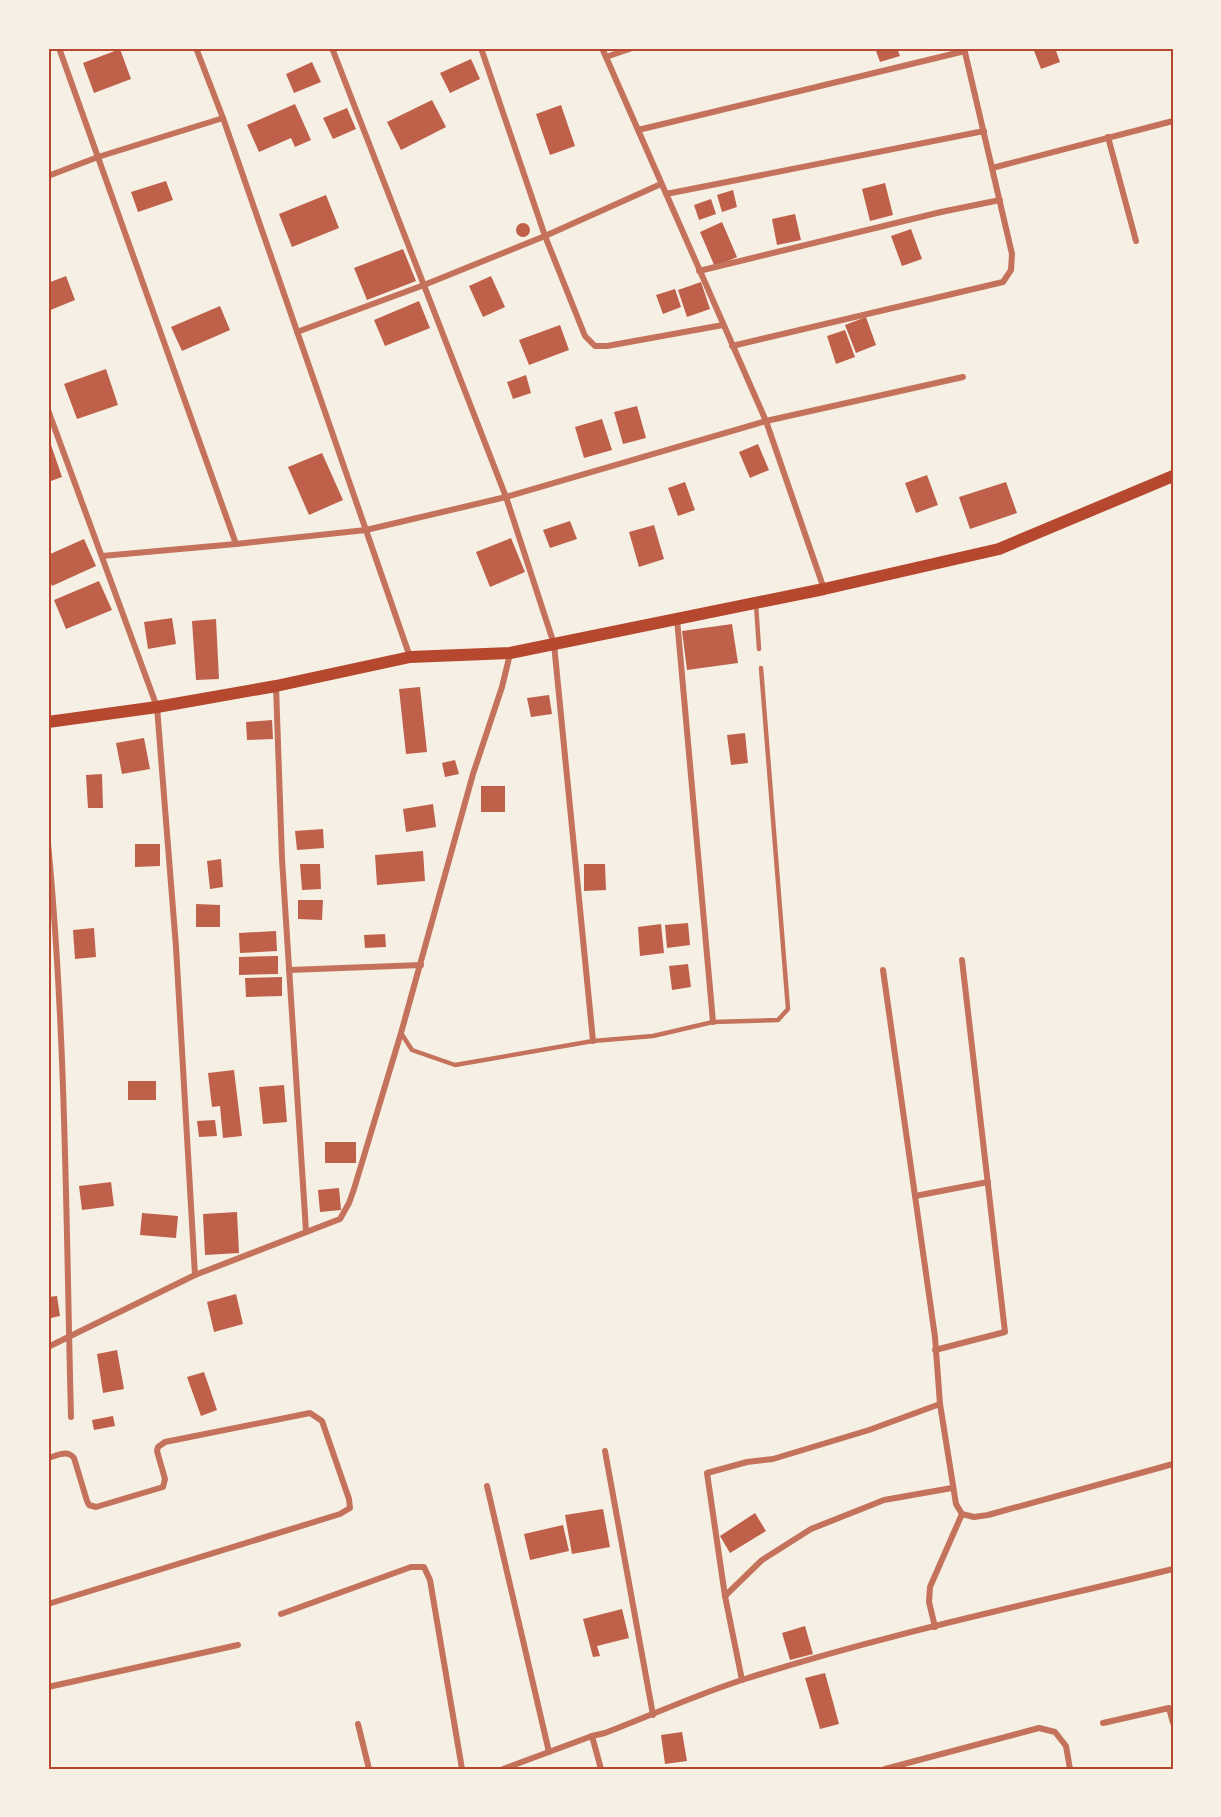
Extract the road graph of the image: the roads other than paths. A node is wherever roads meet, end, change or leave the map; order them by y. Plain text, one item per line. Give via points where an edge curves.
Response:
1 (59, 48) edge
2 (196, 48) edge
3 (332, 48) edge
4 (481, 48) edge
5 (603, 48) edge
6 (632, 48) edge
7 (965, 49) edge
8 (606, 57) junction
9 (223, 118) junction
10 (1173, 121) edge
11 (638, 130) junction
12 (984, 131) junction
13 (1108, 137) junction
14 (98, 158) junction
15 (992, 168) junction
16 (48, 176) edge
17 (662, 184) junction
18 (666, 194) junction
19 (1000, 200) junction
20 (545, 236) junction
21 (1137, 241) dead end
22 (699, 271) junction
23 (424, 285) junction
24 (723, 325) junction
25 (297, 332) junction
26 (732, 346) junction
27 (963, 377) dead end
28 (48, 410) edge
29 (766, 422) junction
30 (1173, 476) edge
31 (506, 497) junction
32 (366, 530) junction
33 (236, 544) junction
34 (102, 556) junction
35 (824, 589) junction
36 (755, 603) junction
37 (677, 619) junction
38 (555, 644) junction
39 (759, 649) dead end
40 (510, 653) junction
41 (410, 657) junction
42 (761, 668) dead end
43 (276, 686) junction
44 (157, 707) junction
45 (48, 722) edge
46 (48, 843) edge
47 (51, 900) edge
48 (962, 960) dead end
49 (421, 965) junction
50 (289, 970) junction
51 (883, 970) dead end
52 (713, 1022) junction
53 (401, 1033) junction
54 (593, 1041) junction
55 (988, 1182) junction
56 (915, 1196) junction
57 (306, 1231) junction
58 (195, 1275) junction
59 (69, 1337) junction
60 (48, 1347) edge
61 (935, 1350) junction
62 (940, 1404) junction
63 (71, 1417) dead end
64 (605, 1451) dead end
65 (48, 1458) edge
66 (1173, 1464) edge
67 (487, 1486) dead end
68 (952, 1488) junction
69 (962, 1514) junction
70 (1173, 1569) edge
71 (725, 1596) junction
72 (48, 1604) edge
73 (280, 1614) dead end
74 (935, 1627) junction
75 (238, 1646) dead end
76 (742, 1680) junction
77 (48, 1687) edge
78 (653, 1715) junction
79 (1103, 1723) dead end
80 (1173, 1723) edge
81 (358, 1724) dead end
82 (592, 1736) junction
83 (549, 1752) junction
84 (369, 1769) edge
85 (462, 1769) edge
86 (503, 1769) edge
87 (601, 1769) edge
88 (885, 1769) edge
89 (1071, 1769) edge

1 - 14 street
2 - 9 street
3 - 23 street
4 - 20 street
5 - 8 street
6 - 8 street
7 - 11 street
7 - 12 street
8 - 11 street
9 - 14 street
9 - 25 street
10 - 13 street
11 - 17 street
12 - 15 street
12 - 18 street
13 - 15 street
13 - 21 street
14 - 16 street
14 - 33 street
15 - 19 street
17 - 18 street
17 - 20 street
18 - 22 street
19 - 22 street
19 - 26 street via 1012,254 1011,270 1003,282
20 - 23 street
20 - 24 street via 585,336 595,346
22 - 24 street
23 - 25 street
23 - 31 street
24 - 26 street
25 - 32 street
26 - 29 street
27 - 29 street
28 - 34 street
29 - 31 street
29 - 35 street
30 - 35 main road via 999,549
31 - 32 street
31 - 38 street
32 - 33 street
32 - 41 street
33 - 34 street
34 - 44 street
35 - 36 main road
36 - 37 main road
36 - 39 lane
37 - 38 main road
37 - 52 street
38 - 40 main road
38 - 54 street
40 - 41 main road
40 - 49 street
41 - 43 main road
42 - 52 lane via 788,1009 778,1020
43 - 44 main road
43 - 50 street
44 - 45 main road
44 - 58 street
46 - 47 street
47 - 59 street via 63,1095
48 - 55 street
49 - 50 street
49 - 53 street
50 - 57 street
51 - 56 street
52 - 54 lane via 653,1036
53 - 54 lane via 412,1050 455,1065
53 - 57 street via 349,1203 340,1219
55 - 56 street
55 - 61 street via 1005,1332
56 - 61 street
57 - 58 street
58 - 59 street
59 - 60 street
59 - 63 street
61 - 62 street
62 - 68 street
62 - 71 street via 772,1459 707,1473
64 - 78 street
65 - 72 street via 71,1454 87,1502 96,1507 163,1486 165,1479 157,1451 165,1442 310,1413 322,1421 350,1499 350,1508 340,1514
66 - 69 street via 988,1515
67 - 83 street
68 - 69 street
68 - 71 street via 884,1500 810,1529 762,1560
69 - 74 street via 930,1587 928,1602
70 - 74 street
71 - 76 street
73 - 85 street via 411,1567 424,1567 430,1580
74 - 76 street
75 - 77 street
76 - 78 street
78 - 82 street
79 - 80 street via 1169,1708
81 - 84 street
82 - 83 street
82 - 87 street
83 - 86 street
88 - 89 street via 1039,1728 1055,1732 1066,1746

